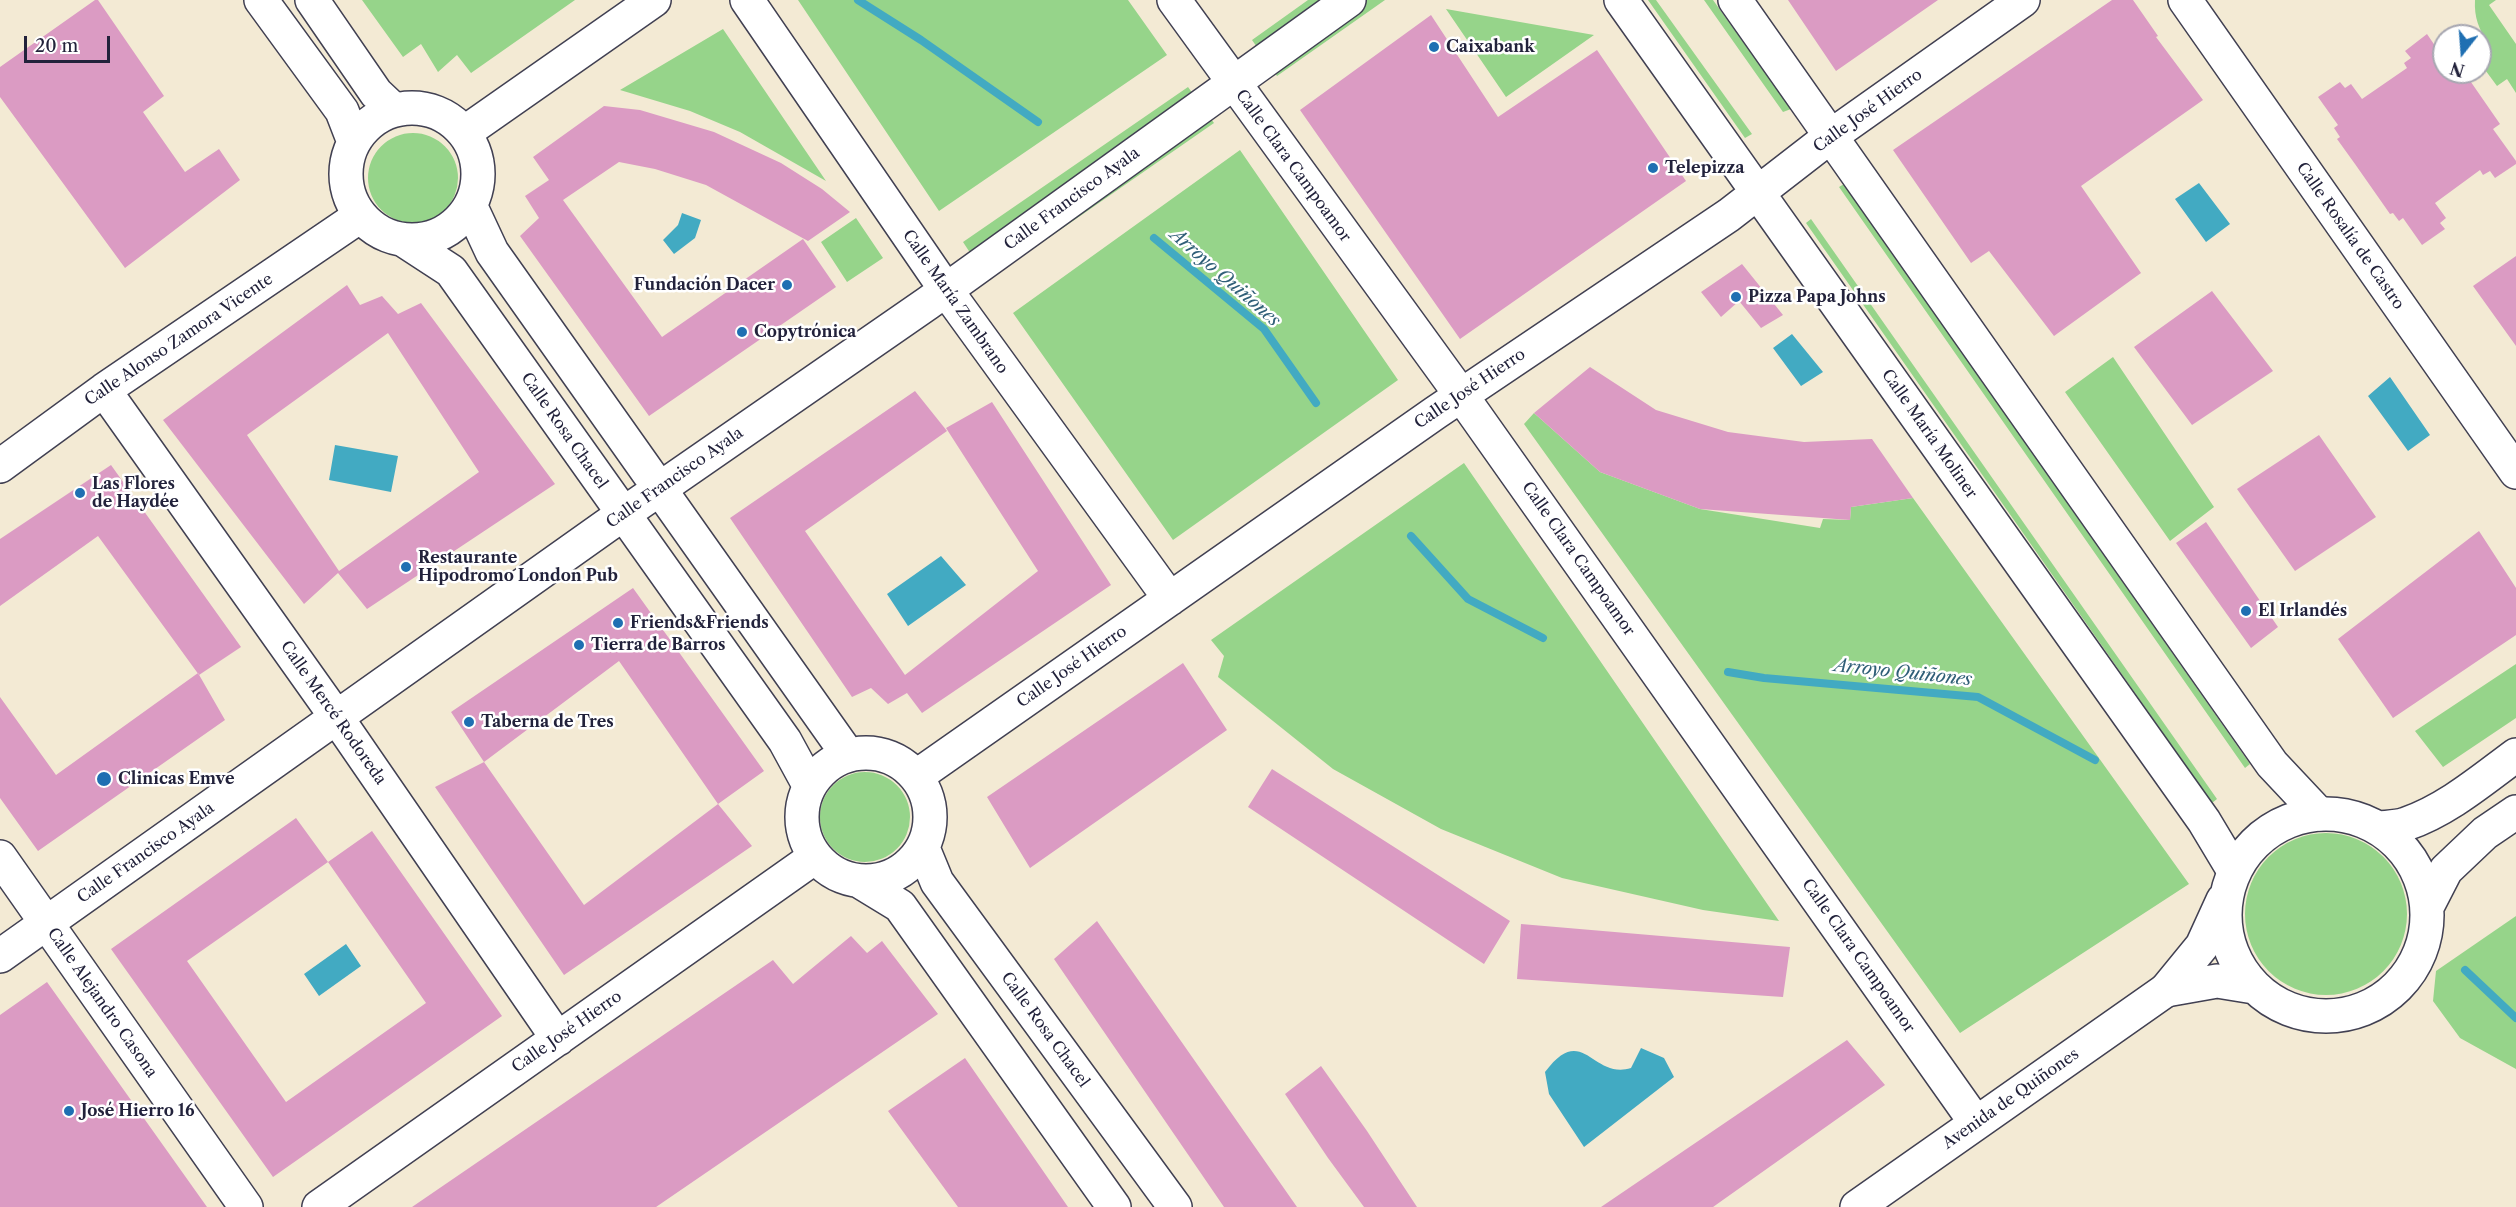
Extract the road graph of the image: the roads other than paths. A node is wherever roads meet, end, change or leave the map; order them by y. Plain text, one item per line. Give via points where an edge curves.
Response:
1 (261, 0) edge
2 (312, 0) edge
3 (654, 0) edge
4 (747, 0) edge
5 (1174, 0) edge
6 (1349, 0) edge
7 (1621, 0) edge
8 (1735, 0) edge
9 (2023, 0) edge
10 (2185, 0) edge
11 (1233, 84) junction
12 (394, 110) junction
13 (464, 133) junction
14 (1831, 136) junction
15 (354, 142) junction
16 (1757, 194) junction
17 (471, 207) junction
18 (360, 216) junction
19 (405, 241) junction
20 (946, 290) junction
21 (104, 390) junction
22 (1461, 394) junction
23 (0, 465) edge
24 (2516, 472) edge
25 (659, 489) junction
26 (623, 514) junction
27 (1170, 599) junction
28 (337, 718) junction
29 (848, 755) junction
30 (2516, 755) edge
31 (917, 776) junction
32 (809, 785) junction
33 (2516, 812) edge
34 (2319, 814) junction
35 (2379, 828) junction
36 (923, 848) junction
37 (0, 857) edge
38 (815, 857) junction
39 (2231, 880) junction
40 (859, 881) junction
41 (2428, 905) junction
42 (47, 924) junction
43 (0, 956) edge
44 (2254, 987) junction
45 (2166, 990) junction
46 (558, 1039) junction
47 (1976, 1123) junction
48 (246, 1207) edge
49 (319, 1207) edge
50 (1114, 1207) edge
51 (1175, 1207) edge
52 (1857, 1207) edge

1 - 15 street via 342,111
2 - 12 street via 376,93
3 - 13 street
4 - 20 street, Calle María Zambrano
5 - 11 street, Calle Clara Campoamor
6 - 11 street, Calle Francisco Ayala
7 - 16 street, Calle María Moliner
8 - 14 street
9 - 14 street, Calle José Hierro
10 - 24 street, Calle Rosalía de Castro
11 - 20 street, Calle Francisco Ayala
11 - 22 street, Calle Clara Campoamor
12 - 13 street via 420,108 445,116
12 - 15 street via 371,122
13 - 17 street via 477,156 479,182
14 - 16 street, Calle José Hierro
14 - 34 street via 2272,764
15 - 18 street via 346,167 347,184
16 - 22 street, Calle José Hierro
16 - 39 street, Calle María Moliner via 2204,821
17 - 19 street via 454,227 439,235
17 - 25 street via 492,252
18 - 19 street via 380,232
18 - 21 street, Calle Alonso Zamora Vicente
19 - 26 street, Calle Rosa Chacel via 451,271
20 - 25 street, Calle Francisco Ayala
20 - 27 street, Calle María Zambrano
21 - 23 street, Calle Alonso Zamora Vicente
21 - 28 street, Calle Mercé Rodoreda
22 - 27 street, Calle José Hierro
22 - 47 street, Calle Clara Campoamor
25 - 26 street, Calle Francisco Ayala
25 - 29 street
26 - 28 street, Calle Francisco Ayala
26 - 32 street, Calle Rosa Chacel via 785,741
27 - 31 street, Calle José Hierro
28 - 42 street, Calle Francisco Ayala
28 - 46 street, Calle Mercé Rodoreda
29 - 31 street via 873,753 897,760
29 - 32 street via 825,766
30 - 35 street via 2441,807 2405,825
31 - 36 street via 928,799 931,824
32 - 38 street via 801,810 804,835
33 - 41 street via 2485,833 2446,870
34 - 35 street via 2350,816
34 - 39 street via 2292,819 2268,831 2248,849
35 - 41 street via 2403,848 2420,875
36 - 40 street via 907,867 884,879
36 - 51 street, Calle Rosa Chacel via 937,882
37 - 42 street, Calle Alejandro Casona
38 - 40 street via 835,873
38 - 46 street, Calle José Hierro
39 - 44 street via 2224,924 2233,958
39 - 45 street, Avenida de Quiñones via 2202,946
40 - 50 street via 900,906
41 - 44 street via 2426,936 2415,965 2396,990 2370,1007 2340,1016 2308,1016 2279,1006
42 - 43 street, Calle Francisco Ayala
42 - 48 street, Calle Alejandro Casona
44 - 45 street, Avenida de Quiñones via 2217,981
45 - 47 street, Avenida de Quiñones
46 - 49 street, Calle José Hierro
47 - 52 street, Avenida de Quiñones

